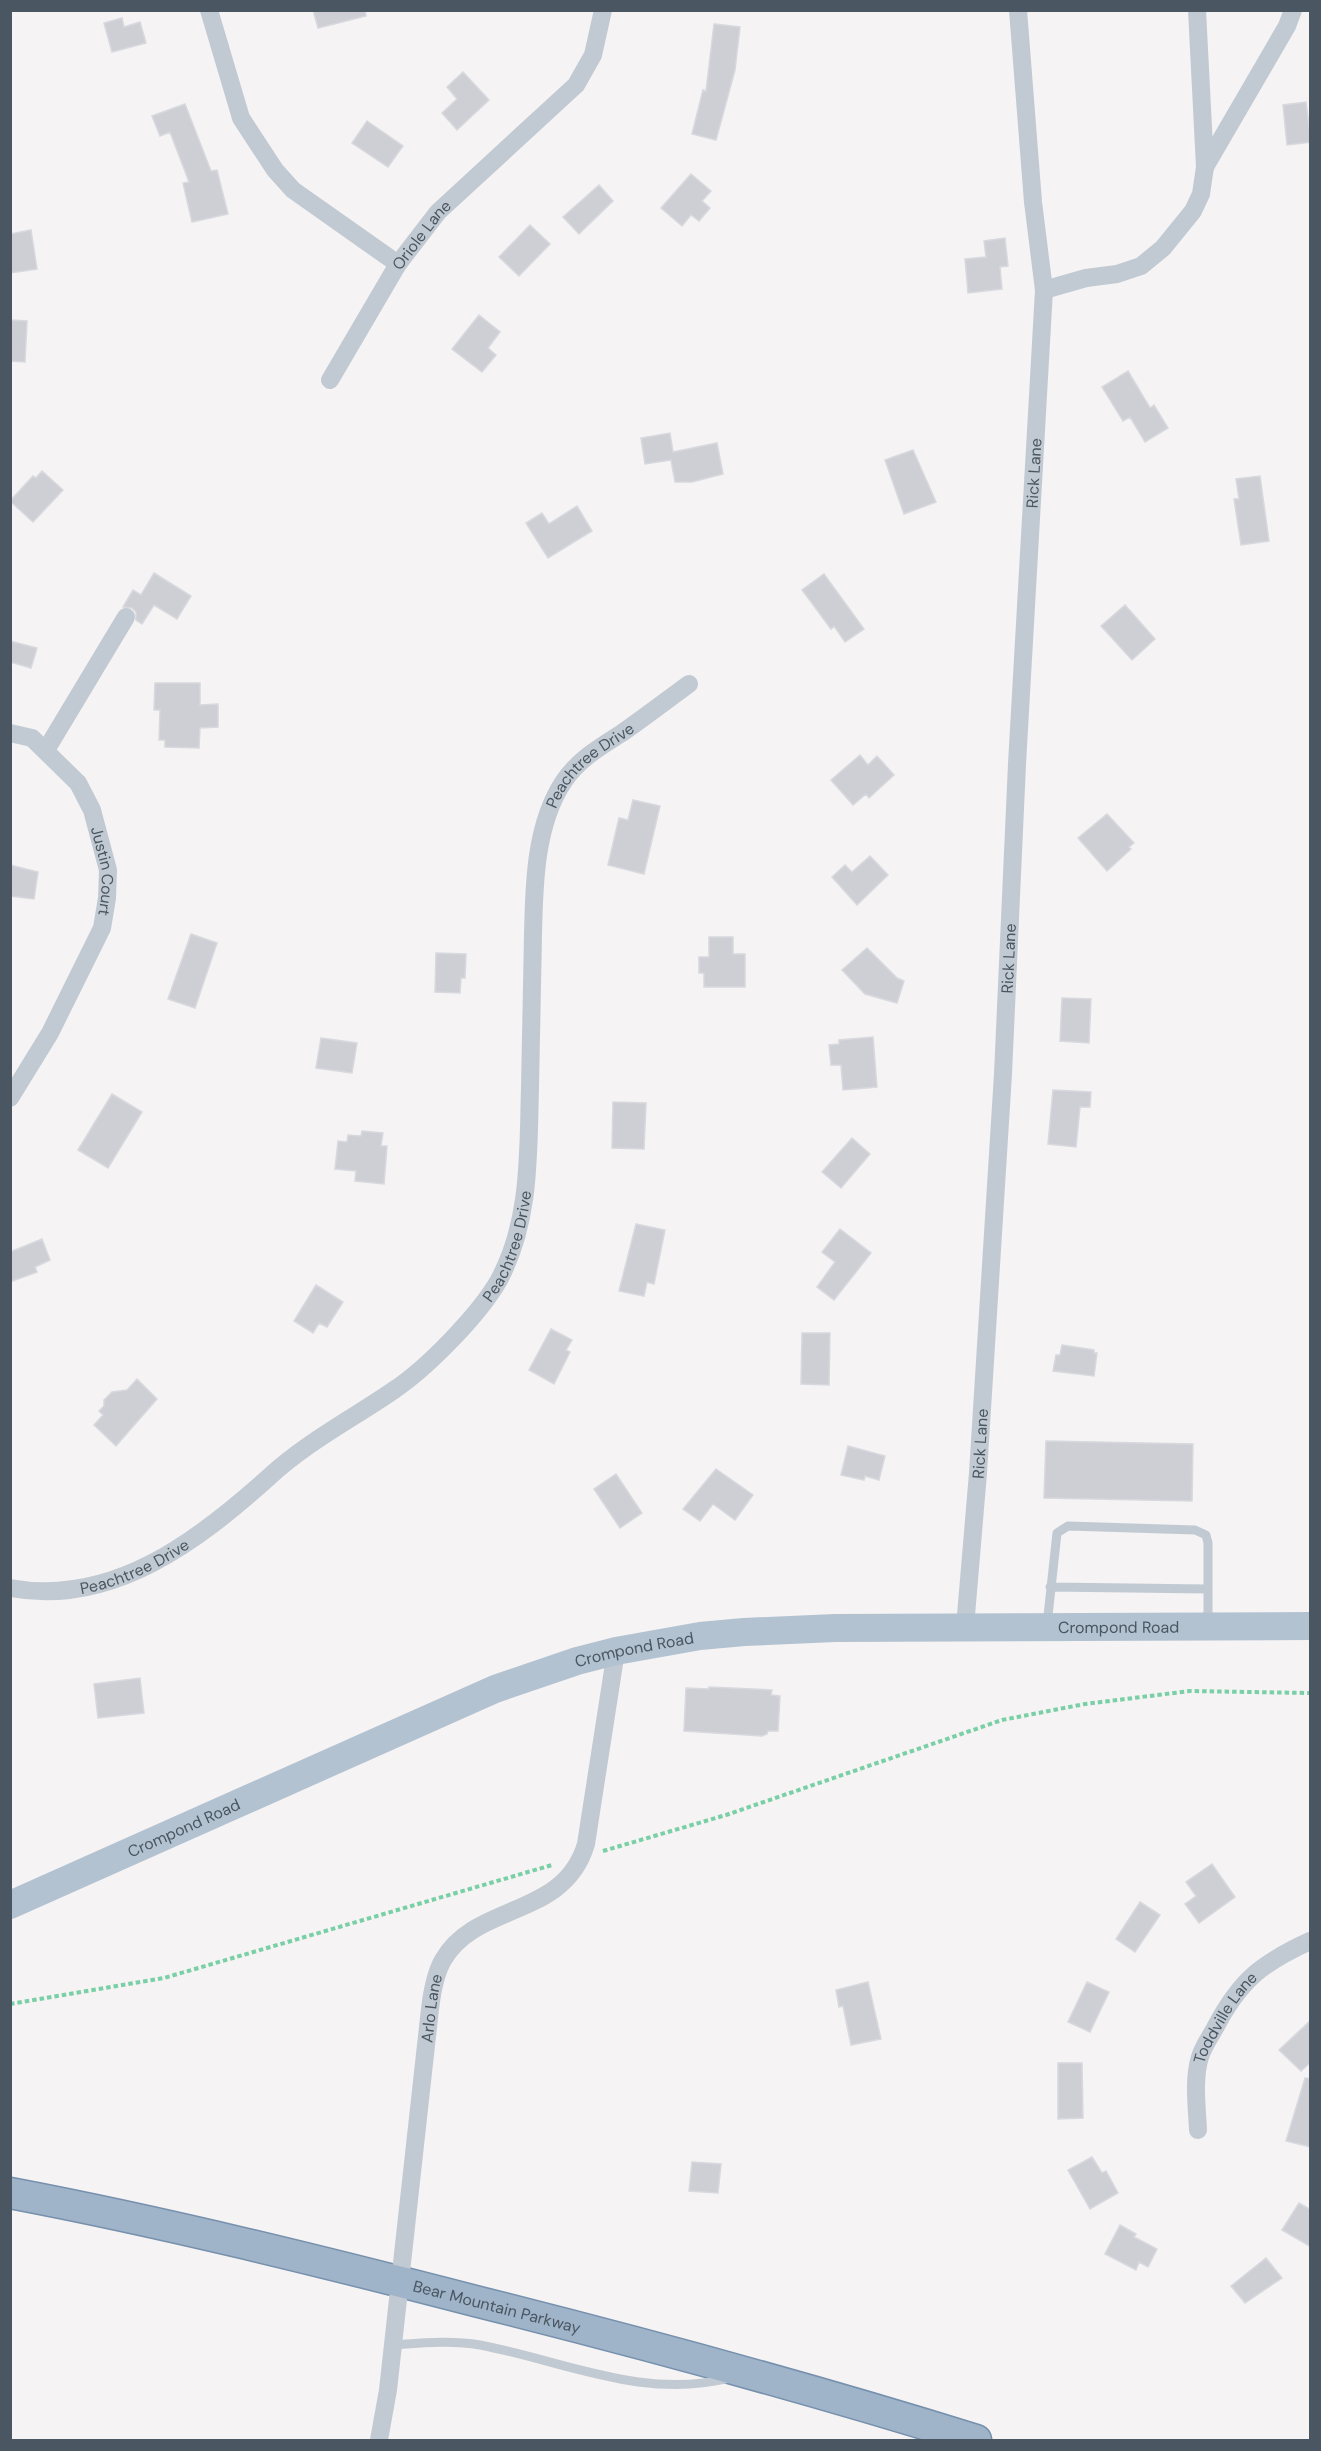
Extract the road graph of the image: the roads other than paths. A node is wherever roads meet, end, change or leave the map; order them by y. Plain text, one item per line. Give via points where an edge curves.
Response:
1 (208, 10) edge
2 (603, 10) edge
3 (1018, 10) edge
4 (1197, 10) edge
5 (1293, 10) edge
6 (1205, 167) junction
7 (398, 264) junction
8 (1044, 290) junction
9 (330, 380) dead end
10 (126, 617) dead end
11 (689, 684) dead end
12 (10, 733) edge
13 (46, 750) junction
14 (10, 1098) edge
15 (1050, 1587) junction
16 (10, 1588) edge
17 (1208, 1589) junction
18 (1311, 1626) edge
19 (965, 1627) junction
20 (1046, 1627) junction
21 (1208, 1627) junction
22 (616, 1651) junction
23 (10, 1905) edge
24 (1311, 1941) edge
25 (1198, 2130) dead end
26 (10, 2193) edge
27 (400, 2281) junction
28 (393, 2344) junction
29 (749, 2373) junction
30 (379, 2440) edge
31 (976, 2440) edge

1 - 7 street, Oriole Lane via 241,118 274,170 293,190
2 - 7 street, Oriole Lane via 593,55 576,85 438,212
3 - 8 street, Rick Lane
4 - 6 street
5 - 6 street
6 - 8 street via 1201,194 1193,211 1163,249 1141,266
7 - 9 street
8 - 19 street, Rick Lane via 1003,1074
10 - 13 street
11 - 16 street, Peachtree Drive via 583,758 551,802 534,892 528,1178 520,1230 498,1281 458,1333 397,1388 294,1453 220,1521 172,1552 125,1577 84,1589
12 - 13 street, Justin Court via 32,738
13 - 14 street, Justin Court via 78,783 92,810 108,870 107,898 102,928 50,1033
15 - 17 lane
15 - 17 lane via 1057,1533 1068,1526 1195,1530 1206,1535 1208,1543
15 - 20 lane
17 - 21 lane
18 - 21 main road, Crompond Road
19 - 20 main road, Crompond Road
19 - 22 main road, Crompond Road via 744,1632
20 - 21 main road, Crompond Road
22 - 23 main road, Crompond Road via 577,1660 495,1689
22 - 27 street, Arlo Lane via 582,1857 574,1872 564,1883 456,1943 443,1960 435,1982
24 - 25 street, Toddville Lane via 1280,1955 1248,1978 1225,2008 1200,2057 1196,2093
26 - 27 highway, Bear Mountain Parkway
27 - 28 street, Arlo Lane
27 - 29 highway, Bear Mountain Parkway
28 - 29 lane via 480,2345 594,2373 668,2386 706,2384
28 - 30 street, Arlo Lane
29 - 31 highway, Bear Mountain Parkway

